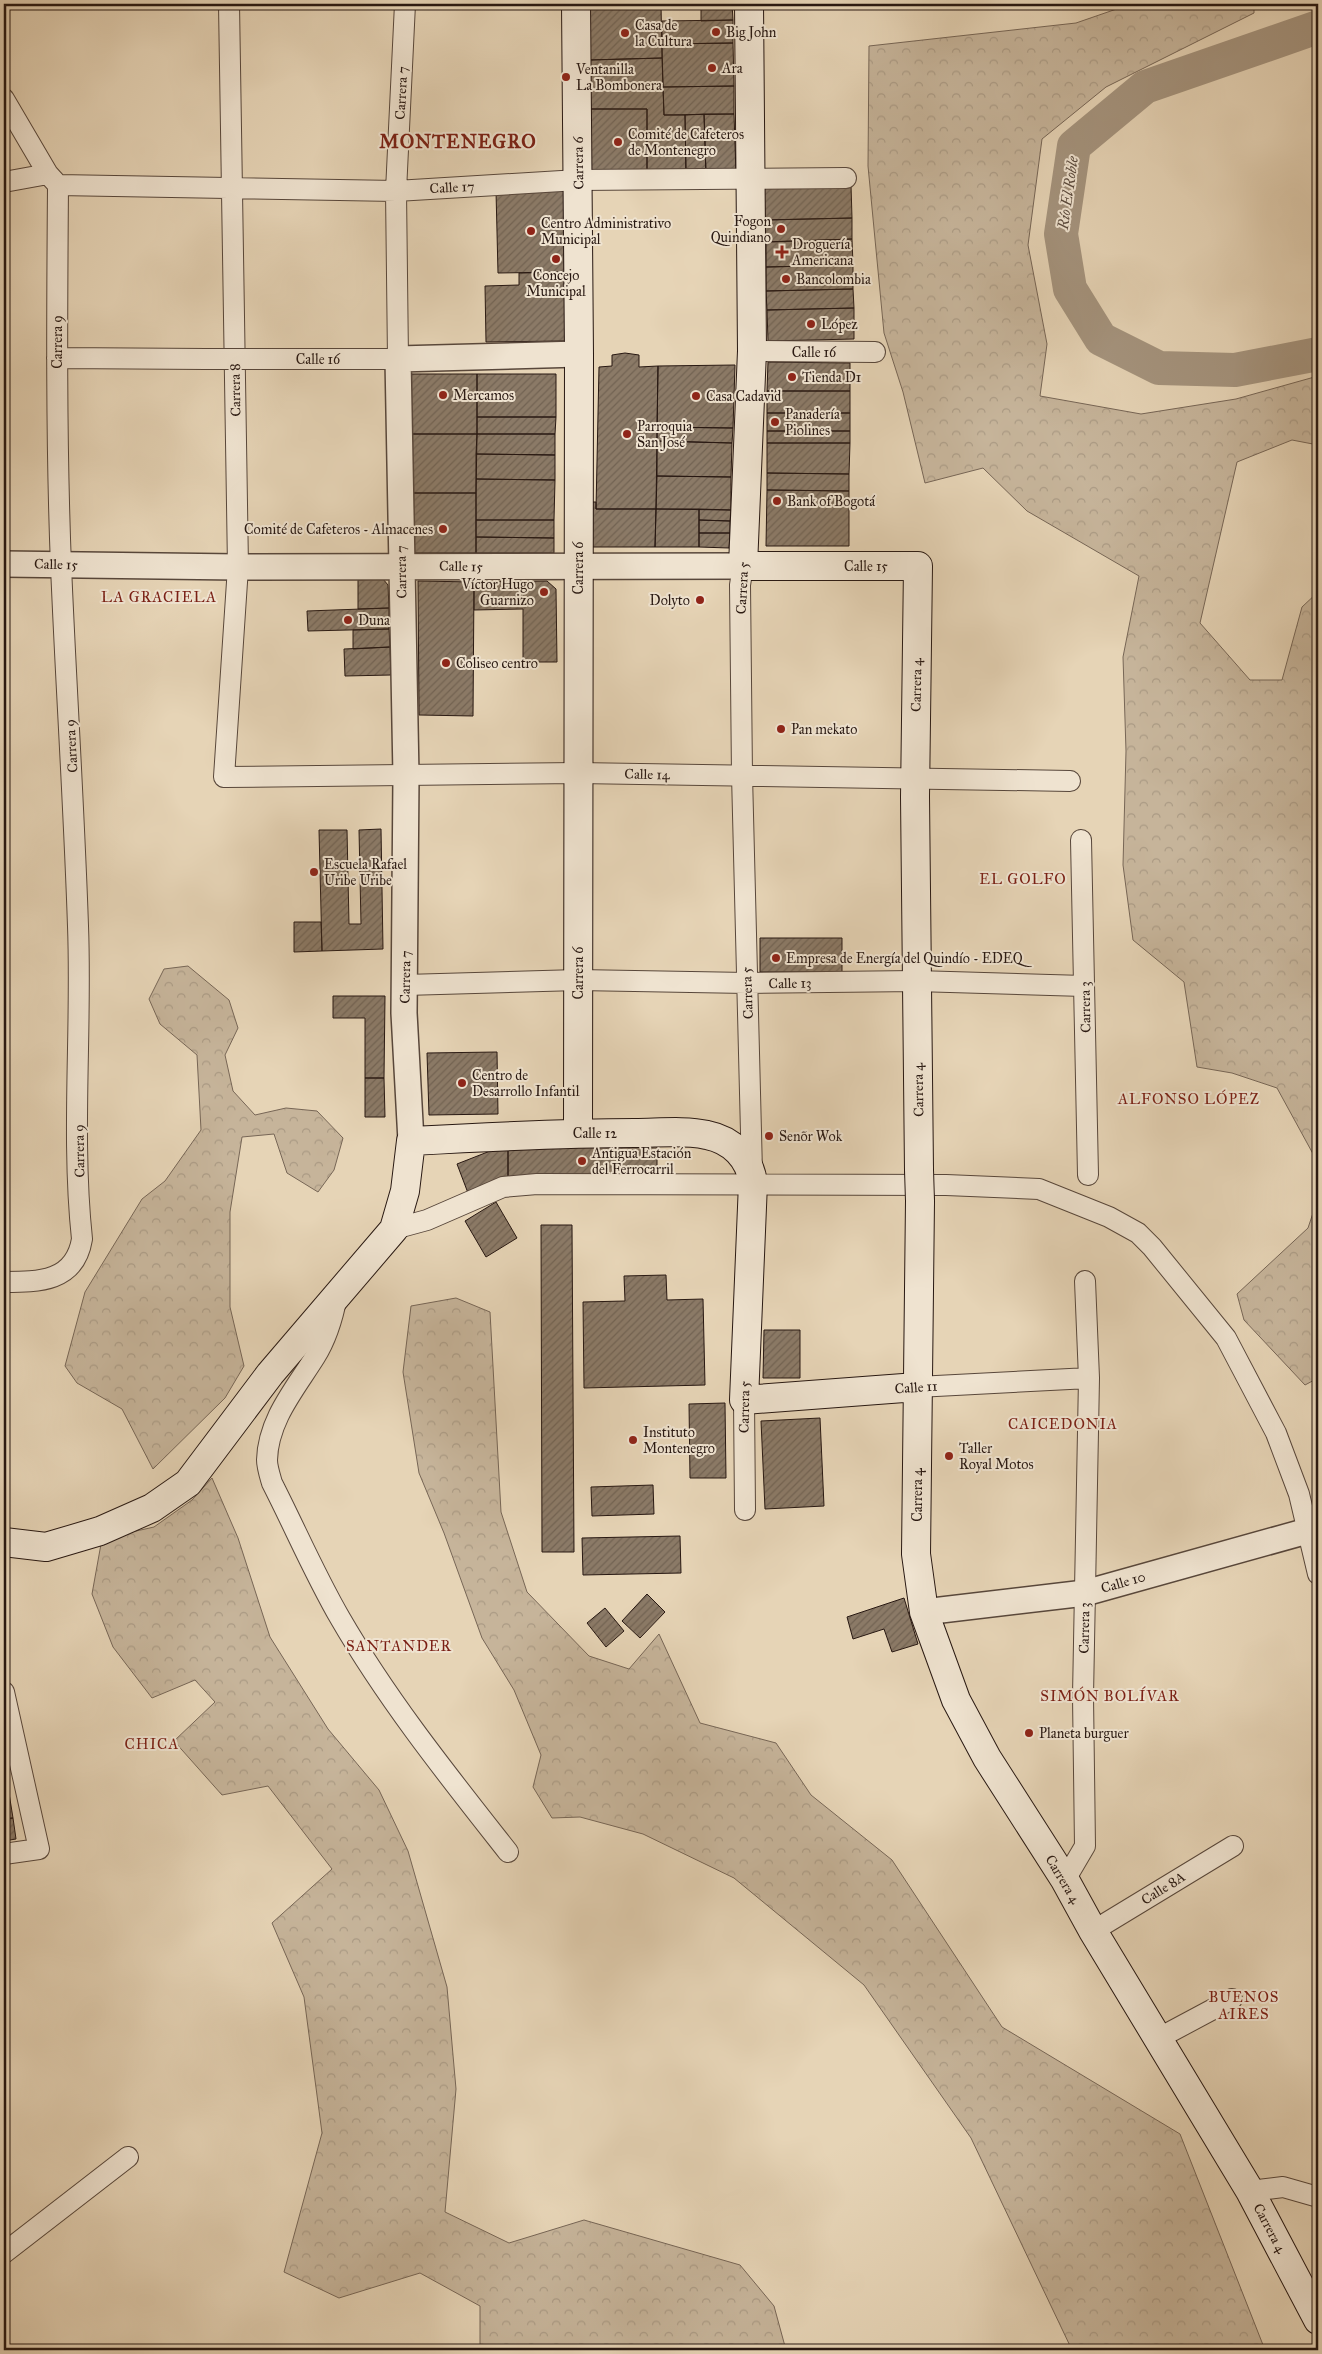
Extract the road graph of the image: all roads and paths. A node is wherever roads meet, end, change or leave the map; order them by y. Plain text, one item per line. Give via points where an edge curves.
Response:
1 (229, 4) edge
2 (405, 4) edge
3 (576, 4) edge
4 (749, 4) edge
5 (4, 99) edge
6 (751, 178) junction
7 (846, 178) dead end
8 (53, 179) junction
9 (578, 180) junction
10 (4, 182) edge
11 (232, 188) junction
12 (396, 190) junction
13 (752, 352) junction
14 (875, 352) dead end
15 (579, 354) junction
16 (57, 358) junction
17 (398, 359) junction
18 (4, 564) edge
19 (61, 564) junction
20 (401, 565) junction
21 (743, 566) junction
22 (918, 566) joint
23 (238, 567) junction
24 (578, 567) junction
25 (578, 773) junction
26 (742, 775) junction
27 (406, 776) junction
28 (224, 777) joint
29 (915, 777) junction
30 (1070, 782) dead end
31 (1081, 840) dead end
32 (578, 980) junction
33 (916, 981) junction
34 (747, 983) junction
35 (405, 985) junction
36 (1084, 986) junction
37 (578, 1133) junction
38 (411, 1141) junction
39 (1088, 1175) dead end
40 (753, 1178) junction
41 (394, 1229) junction
42 (1085, 1281) dead end
43 (4, 1282) edge
44 (338, 1294) junction
45 (1089, 1378) junction
46 (917, 1387) junction
47 (744, 1400) junction
48 (745, 1510) dead end
49 (1314, 1529) edge
50 (4, 1542) edge
51 (1318, 1574) edge
52 (1085, 1593) junction
53 (924, 1612) junction
54 (4, 1692) edge
55 (1233, 1846) dead end
56 (508, 1852) dead end
57 (4, 1854) edge
58 (1065, 1880) junction
59 (1092, 1931) junction
60 (1232, 1999) dead end
61 (1159, 2038) junction
62 (128, 2157) dead end
63 (1250, 2190) junction
64 (1318, 2197) edge
65 (4, 2253) edge
66 (1318, 2320) edge

1 - 11 street, Carrera 8
2 - 12 street, Carrera 7
3 - 9 main road, Carrera 6
4 - 6 main road, Carrera 5
5 - 8 street
6 - 7 street, Calle 17
6 - 9 street, Calle 17
6 - 13 main road, Carrera 5
8 - 10 street, Calle 17
8 - 11 street, Calle 17
8 - 16 street, Carrera 9
9 - 12 street, Calle 17
9 - 15 main road, Carrera 6
11 - 12 street, Calle 17
11 - 23 street, Carrera 8
12 - 17 street, Carrera 7
13 - 14 street, Calle 16
13 - 21 main road, Carrera 5
15 - 17 street, Calle 16
15 - 24 main road, Carrera 6
16 - 17 street, Calle 16, bridge
16 - 19 street, Carrera 9
17 - 20 street, Carrera 7
18 - 19 street, Calle 15
19 - 23 street, Calle 15
19 - 43 street, Carrera 9 via 72,753 78,943 82,1239 80,1251 58,1276 36,1282
20 - 23 street, Calle 15
20 - 24 street, Calle 15
20 - 27 street, Carrera 7
21 - 22 main road, Calle 15
21 - 24 street, Calle 15
21 - 26 street, Carrera 5 via 740,585
22 - 29 main road, Carrera 4
23 - 28 street, Carrera 8
24 - 25 main road, Carrera 6
25 - 26 street, Calle 14
25 - 27 street, Calle 14
25 - 32 main road, Carrera 6
26 - 29 street, Calle 14
26 - 34 street, Carrera 5
27 - 28 street, Calle 14
27 - 35 street, Carrera 7
29 - 30 street, Calle 14
29 - 33 main road, Carrera 4
31 - 36 street, Carrera 3
32 - 34 street, Calle 13
32 - 35 street, Calle 13
32 - 37 main road, Carrera 6
33 - 34 street, Calle 13
33 - 36 street, Calle 13
33 - 46 main road, Carrera 4, bridge via 920,1201
34 - 40 street, Carrera 5
35 - 38 street, Carrera 7
36 - 39 street, Carrera 3
37 - 38 main road, Calle 12
37 - 40 main road, Calle 12 via 707,1135 732,1145 746,1160
38 - 41 main road via 405,1191
40 - 41 street via 646,1186 537,1184 503,1187 427,1220
40 - 47 main road, Carrera 5
40 - 49 street via 797,1186 946,1185 1039,1189 1110,1217 1138,1233 1226,1338 1276,1432
41 - 44 main road
42 - 45 street, Carrera 3
44 - 50 main road via 270,1374 188,1482 152,1508 100,1531 46,1547
44 - 56 street via 332,1324 316,1356 286,1399 270,1439 266,1462 272,1483 340,1617 377,1677 430,1752
45 - 46 street, Calle 11
45 - 52 street, Carrera 3
46 - 47 main road, Calle 11
46 - 53 main road, Carrera 4 via 916,1554
47 - 48 street, Carrera 5
49 - 51 street
49 - 52 street, Calle 10
52 - 53 street, Calle 10
52 - 58 street, Carrera 3 via 1085,1846
53 - 58 main road, Carrera 4 via 956,1700 982,1750
54 - 57 street via 40,1849
55 - 59 street, Calle 8A
58 - 59 main road, Carrera 4
59 - 61 main road, Carrera 4
60 - 61 street
61 - 63 main road, Carrera 4
62 - 65 street
63 - 64 street via 1283,2187
63 - 66 main road, Carrera 4

